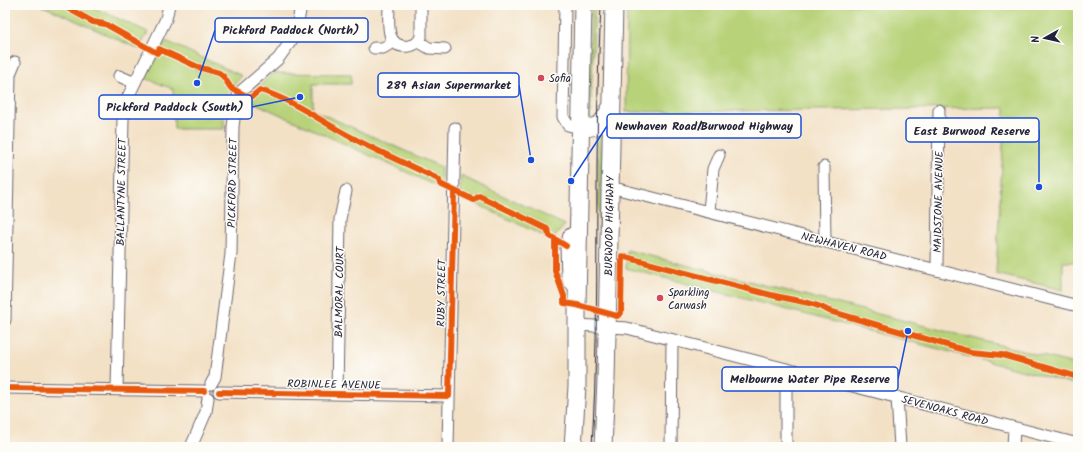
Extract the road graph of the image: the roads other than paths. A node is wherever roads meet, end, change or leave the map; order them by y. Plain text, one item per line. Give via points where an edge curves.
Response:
1 (169, 5) edge
2 (301, 5) edge
3 (390, 5) edge
4 (421, 5) edge
5 (565, 5) edge
6 (583, 5) edge
7 (614, 5) edge
8 (393, 42) junction
9 (419, 42) junction
10 (374, 48) dead end
11 (445, 49) dead end
12 (15, 62) dead end
13 (119, 76) dead end
14 (135, 83) junction
15 (612, 105) junction
16 (939, 110) dead end
17 (455, 128) dead end
18 (580, 128) junction
19 (719, 156) dead end
20 (824, 167) dead end
21 (610, 187) junction
22 (346, 191) dead end
23 (709, 211) junction
24 (825, 241) junction
25 (937, 270) junction
26 (1078, 306) edge
27 (5, 320) edge
28 (578, 325) junction
29 (607, 326) junction
30 (672, 340) junction
31 (786, 369) junction
32 (5, 388) edge
33 (117, 389) junction
34 (211, 391) junction
35 (337, 394) junction
36 (449, 396) junction
37 (901, 398) junction
38 (1014, 428) junction
39 (1078, 444) edge
40 (191, 447) edge
41 (448, 447) edge
42 (573, 447) edge
43 (603, 447) edge
44 (671, 447) edge
45 (786, 447) edge
46 (900, 447) edge
47 (1013, 447) edge

1 - 14 street, BALLANTYNE STREET via 166,19
2 - 34 street, PICKFORD STREET via 296,34 278,59 239,93 236,103 233,127 231,254
3 - 8 street via 389,36
4 - 9 street via 422,31
5 - 18 street via 563,117 568,125
6 - 18 highway
7 - 15 highway, BURWOOD HIGHWAY
8 - 9 street via 407,46
8 - 10 street via 383,48
9 - 11 street via 429,48
12 - 27 street via 10,74
13 - 14 street
14 - 33 street, BALLANTYNE STREET via 126,101 123,118
15 - 18 highway via 600,125
15 - 21 highway, BURWOOD HIGHWAY
16 - 25 street, MAIDSTONE AVENUE
17 - 36 street, RUBY STREET
18 - 28 highway
19 - 23 street via 713,169
20 - 24 street
21 - 23 street, NEWHAVEN ROAD
21 - 29 highway, BURWOOD HIGHWAY
22 - 35 street, BALMORAL COURT via 340,219
23 - 24 street, NEWHAVEN ROAD
24 - 25 street, NEWHAVEN ROAD
25 - 26 street, NEWHAVEN ROAD
28 - 29 street, SEVENOAKS ROAD
28 - 42 highway
29 - 30 street, SEVENOAKS ROAD
29 - 43 highway, BURWOOD HIGHWAY
30 - 31 street, SEVENOAKS ROAD
30 - 44 street
31 - 37 street, SEVENOAKS ROAD
31 - 45 street
32 - 33 street, ROBINLEE AVENUE
33 - 34 street, ROBINLEE AVENUE
34 - 35 street, ROBINLEE AVENUE
34 - 40 street, PICKFORD STREET via 206,412
35 - 36 street, ROBINLEE AVENUE
36 - 41 street, RUBY STREET
37 - 38 street, SEVENOAKS ROAD
37 - 46 street
38 - 39 street, SEVENOAKS ROAD
38 - 47 street

